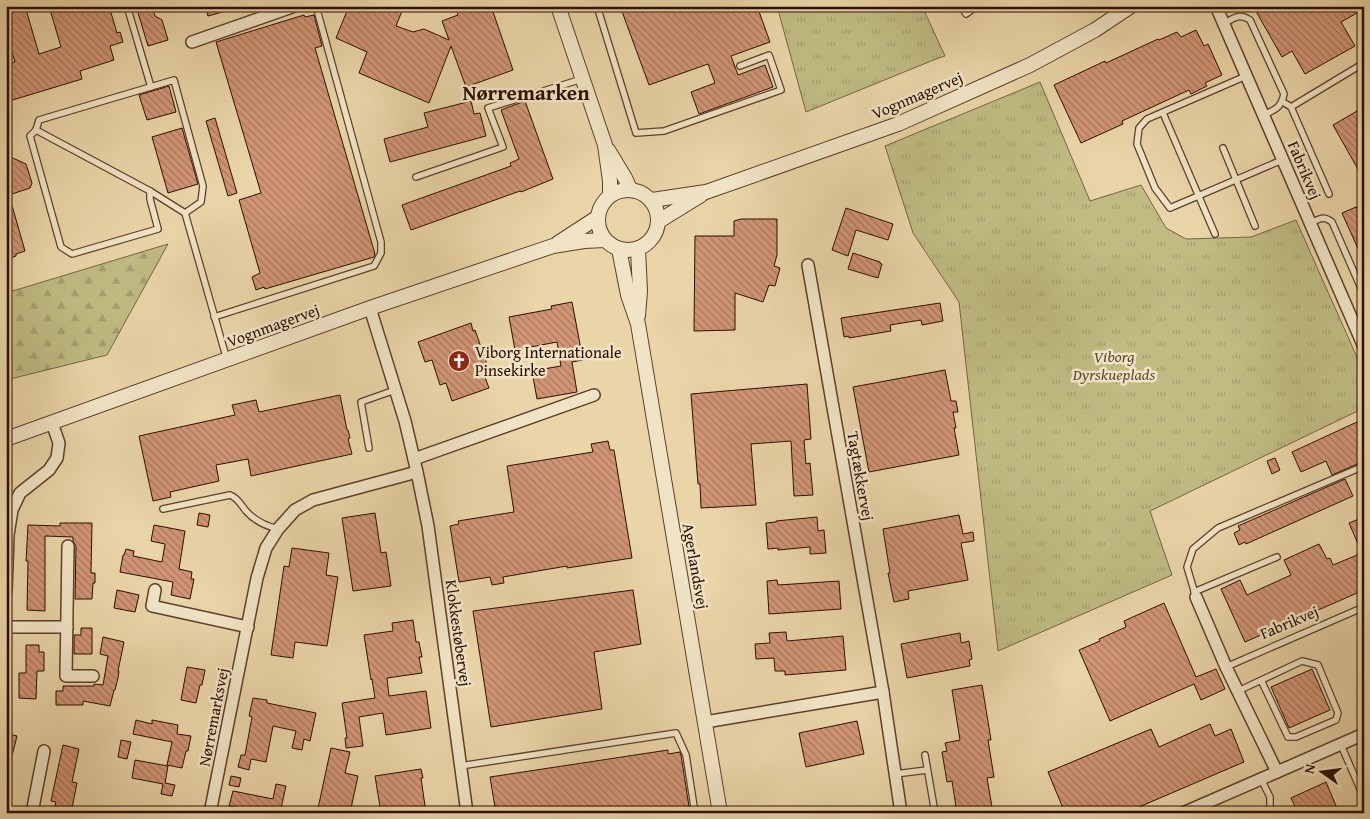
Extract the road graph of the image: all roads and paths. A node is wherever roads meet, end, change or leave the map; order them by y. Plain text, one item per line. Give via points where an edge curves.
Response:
1 (127, 6) edge
2 (295, 6) edge
3 (316, 6) edge
4 (558, 6) edge
5 (597, 6) edge
6 (961, 6) edge
7 (977, 6) edge
8 (1131, 6) edge
9 (1216, 6) edge
10 (1224, 24) junction
11 (192, 42) dead end
12 (1364, 63) edge
13 (740, 66) dead end
14 (1246, 76) junction
15 (584, 79) junction
16 (151, 86) junction
17 (1283, 102) junction
18 (1291, 107) junction
19 (1163, 112) junction
20 (1263, 115) junction
21 (36, 130) junction
22 (605, 145) junction
23 (1223, 148) dead end
24 (1282, 160) junction
25 (416, 177) dead end
26 (1236, 180) junction
27 (630, 189) junction
28 (150, 191) junction
29 (706, 192) junction
30 (1329, 194) dead end
31 (610, 195) junction
32 (1199, 196) junction
33 (652, 200) junction
34 (184, 213) junction
35 (598, 217) junction
36 (659, 221) junction
37 (1310, 223) junction
38 (1255, 226) dead end
39 (1215, 234) dead end
40 (605, 240) junction
41 (553, 246) junction
42 (619, 249) junction
43 (638, 249) junction
44 (808, 265) dead end
45 (1364, 295) edge
46 (370, 308) junction
47 (214, 317) junction
48 (638, 324) junction
49 (1362, 339) edge
50 (227, 360) junction
51 (395, 390) junction
52 (594, 395) dead end
53 (52, 423) junction
54 (6, 439) edge
55 (369, 448) dead end
56 (414, 458) junction
57 (1364, 466) edge
58 (417, 472) junction
59 (162, 509) dead end
60 (278, 529) junction
61 (68, 546) dead end
62 (1277, 557) dead end
63 (155, 590) dead end
64 (6, 592) edge
65 (1195, 594) junction
66 (1364, 607) edge
67 (6, 627) edge
68 (67, 627) junction
69 (248, 627) junction
70 (1226, 667) junction
71 (93, 676) dead end
72 (1260, 680) junction
73 (1238, 691) junction
74 (883, 692) junction
75 (705, 722) junction
76 (1364, 734) edge
77 (1341, 745) junction
78 (44, 751) dead end
79 (925, 755) dead end
80 (460, 766) junction
81 (927, 770) junction
82 (1277, 772) junction
83 (895, 774) junction
84 (1261, 779) junction
85 (1364, 798) edge
86 (32, 813) edge
87 (210, 813) edge
88 (467, 813) edge
89 (695, 813) edge
90 (720, 813) edge
91 (901, 813) edge
92 (935, 813) edge
93 (1183, 813) edge
94 (1266, 813) edge

1 - 16 lane
2 - 11 street
3 - 47 lane via 381,242 381,252 374,266
4 - 15 street
5 - 13 lane via 636,133 664,130 781,90 769,55
6 - 7 lane via 966,14
8 - 29 street, Vognmagervej via 1095,30 1030,65 898,124
9 - 10 street, Fabrikvej
10 - 14 street, Fabrikvej
10 - 17 lane via 1238,16 1250,20 1284,94
12 - 18 lane
14 - 19 lane
14 - 20 street, Fabrikvej
15 - 22 street
15 - 25 lane via 488,108 503,147
16 - 21 lane via 39,120
16 - 34 lane via 174,80 203,186 201,202
17 - 18 lane
17 - 20 lane via 1277,109
18 - 30 lane
19 - 32 lane
19 - 32 lane via 1147,119 1139,128 1137,144 1155,188 1170,208
20 - 24 street, Fabrikvej
21 - 28 lane
21 - 28 lane via 30,136 61,248 66,251 72,254 158,229
22 - 27 street
22 - 31 street
23 - 26 lane
24 - 26 lane
24 - 37 street, Fabrikvej
26 - 32 lane
26 - 38 lane
27 - 31 street
27 - 33 street
28 - 34 lane
29 - 33 street, Vognmagervej
29 - 36 street, Vognmagervej
31 - 35 street
32 - 39 lane
33 - 36 street
34 - 47 lane
35 - 40 street
35 - 41 street, Vognmagervej
36 - 43 street via 654,238
37 - 45 lane via 1321,218 1332,222
37 - 49 street, Fabrikvej
40 - 41 street, Vognmagervej
40 - 42 street
41 - 46 street, Vognmagervej
42 - 43 street
42 - 48 street, Agerlandsvej via 628,295
43 - 48 street, Agerlandsvej
44 - 74 street, Tagtækkervej
46 - 50 street, Vognmagervej
46 - 51 street, Klokkestøbervej
47 - 50 lane
48 - 75 street, Agerlandsvej
50 - 53 street, Vognmagervej
51 - 55 lane via 361,402
51 - 56 street, Klokkestøbervej
52 - 56 street
53 - 54 street, Vognmagervej
53 - 64 street via 59,443 57,458 50,470 20,493 12,510
56 - 58 street, Klokkestøbervej
57 - 65 lane via 1218,528 1193,549 1187,567
58 - 60 street, Nørremarksvej via 313,500 295,510
58 - 80 street, Klokkestøbervej via 428,526
59 - 60 lane via 230,495 266,526
60 - 69 street, Nørremarksvej via 266,548
61 - 68 street
62 - 65 lane
63 - 69 street via 152,606
65 - 70 street
66 - 70 lane, Fabrikvej
67 - 68 street
68 - 71 street via 66,676
69 - 87 street, Nørremarksvej
70 - 73 street
72 - 72 lane via 1302,661 1318,665 1338,713 1336,720 1296,737 1288,737
72 - 73 lane
73 - 82 street
74 - 75 street
74 - 83 street, Tagtækkervej
75 - 90 street, Agerlandsvej
76 - 77 street
77 - 82 street
77 - 85 lane
78 - 86 street
79 - 81 lane
80 - 88 street, Klokkestøbervej
80 - 89 lane via 676,733 686,755
81 - 83 lane
81 - 92 lane
82 - 84 street
83 - 91 street, Tagtækkervej
84 - 93 street
84 - 94 lane via 1270,798 1270,811

